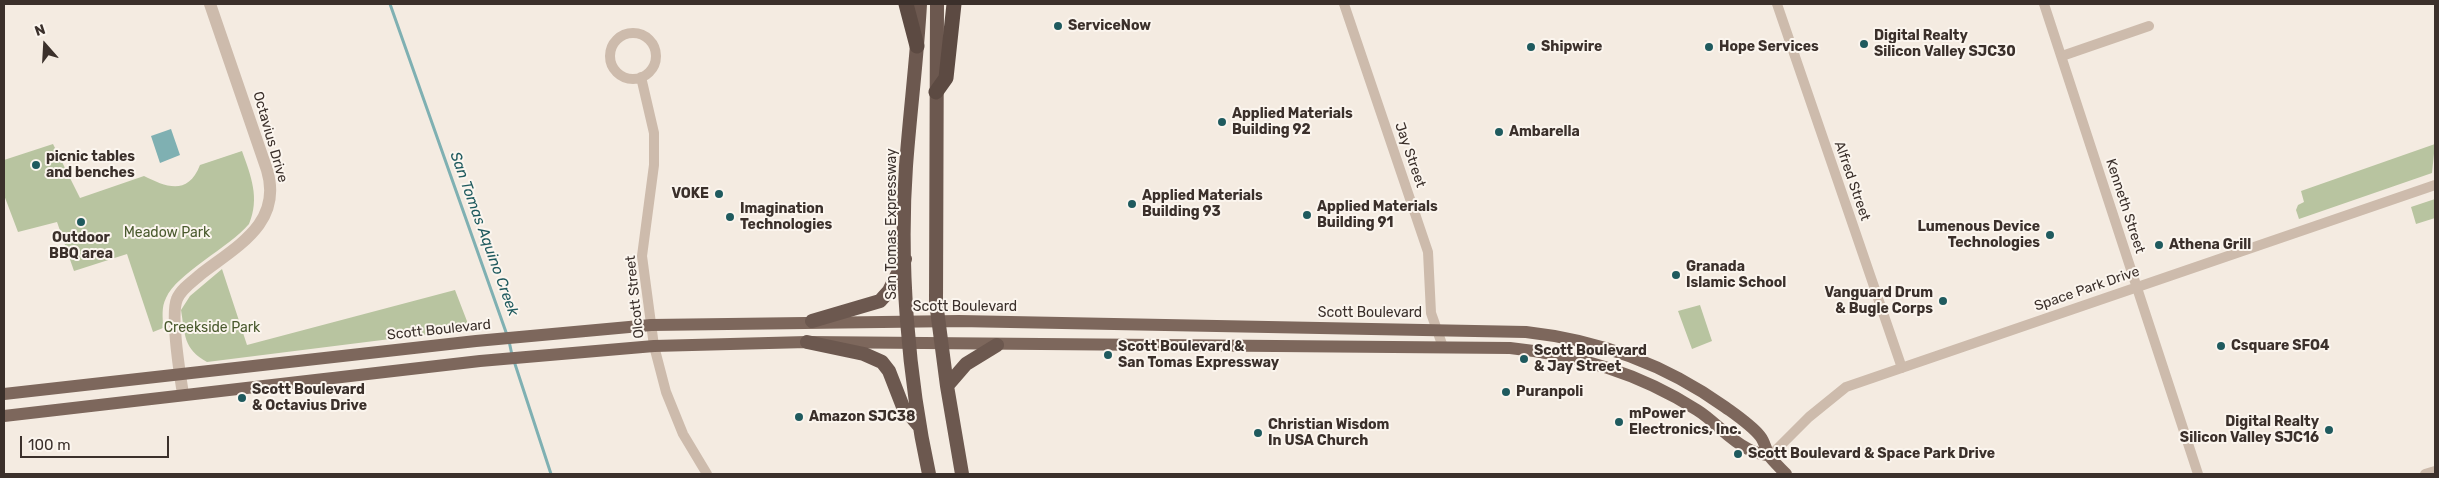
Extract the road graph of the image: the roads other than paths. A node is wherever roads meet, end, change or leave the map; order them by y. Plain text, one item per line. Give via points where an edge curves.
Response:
1 (210, 4) edge
2 (906, 4) edge
3 (920, 4) edge
4 (937, 4) edge
5 (954, 4) edge
6 (1344, 4) edge
7 (1777, 4) edge
8 (2044, 4) edge
9 (2149, 26) dead end
10 (917, 46) junction
11 (2062, 56) junction
12 (641, 77) junction
13 (936, 92) junction
14 (2435, 185) edge
15 (905, 259) junction
16 (2136, 287) junction
17 (812, 321) junction
18 (908, 321) junction
19 (938, 322) junction
20 (650, 325) junction
21 (1438, 328) junction
22 (806, 342) junction
23 (911, 344) junction
24 (942, 344) junction
25 (997, 345) junction
26 (654, 346) junction
27 (1443, 347) junction
28 (1902, 368) junction
29 (180, 373) junction
30 (947, 386) junction
31 (4, 394) edge
32 (183, 394) junction
33 (4, 416) edge
34 (920, 427) junction
35 (1770, 456) junction
36 (2435, 471) edge
37 (707, 474) edge
38 (929, 474) edge
39 (962, 474) edge
40 (1786, 474) edge
41 (2198, 474) edge
42 (2425, 474) edge

1 - 29 street, Octavius Drive via 261,152 271,191 267,210 256,229 197,278 177,300
2 - 10 highway
3 - 10 highway, San Tomas Expressway
4 - 13 highway
5 - 13 highway via 946,78
6 - 21 street, Jay Street via 1428,252 1431,312
7 - 28 street, Alfred Street
8 - 11 street, Kenneth Street
9 - 11 street
10 - 15 highway, San Tomas Expressway via 906,167
11 - 16 street, Kenneth Street
12 - 12 street via 652,67 656,53 649,39 627,34 615,42 611,62 620,74
12 - 20 street, Olcott Street via 654,133 654,164 642,256
13 - 19 highway via 934,268
14 - 16 street, Space Park Drive
15 - 17 highway via 889,291 880,301
15 - 18 highway, San Tomas Expressway
16 - 28 street, Space Park Drive
16 - 41 street, Kenneth Street
17 - 18 main road, Scott Boulevard
17 - 20 main road, Scott Boulevard
18 - 19 main road, Scott Boulevard
18 - 23 highway, San Tomas Expressway
19 - 21 main road, Scott Boulevard
19 - 24 highway
20 - 26 street, Olcott Street
20 - 29 main road, Scott Boulevard
21 - 27 street, Jay Street
21 - 35 main road, Scott Boulevard via 1557,335 1623,353 1658,367 1706,394 1761,436
22 - 23 main road
22 - 26 main road
22 - 34 highway via 864,354 882,362 889,371 903,407
23 - 24 main road
23 - 34 highway, San Tomas Expressway
24 - 25 main road
24 - 30 highway
25 - 27 main road
25 - 30 highway via 966,364
26 - 32 main road via 480,361
26 - 37 street, Olcott Street via 666,392 683,434
27 - 35 main road via 1546,352 1616,369 1674,395 1748,450
28 - 35 street, Space Park Drive via 1846,386
29 - 31 main road, Scott Boulevard
29 - 32 street, Octavius Drive
30 - 39 highway
32 - 33 main road
34 - 38 highway, San Tomas Expressway
35 - 40 main road, Scott Boulevard
36 - 42 street

